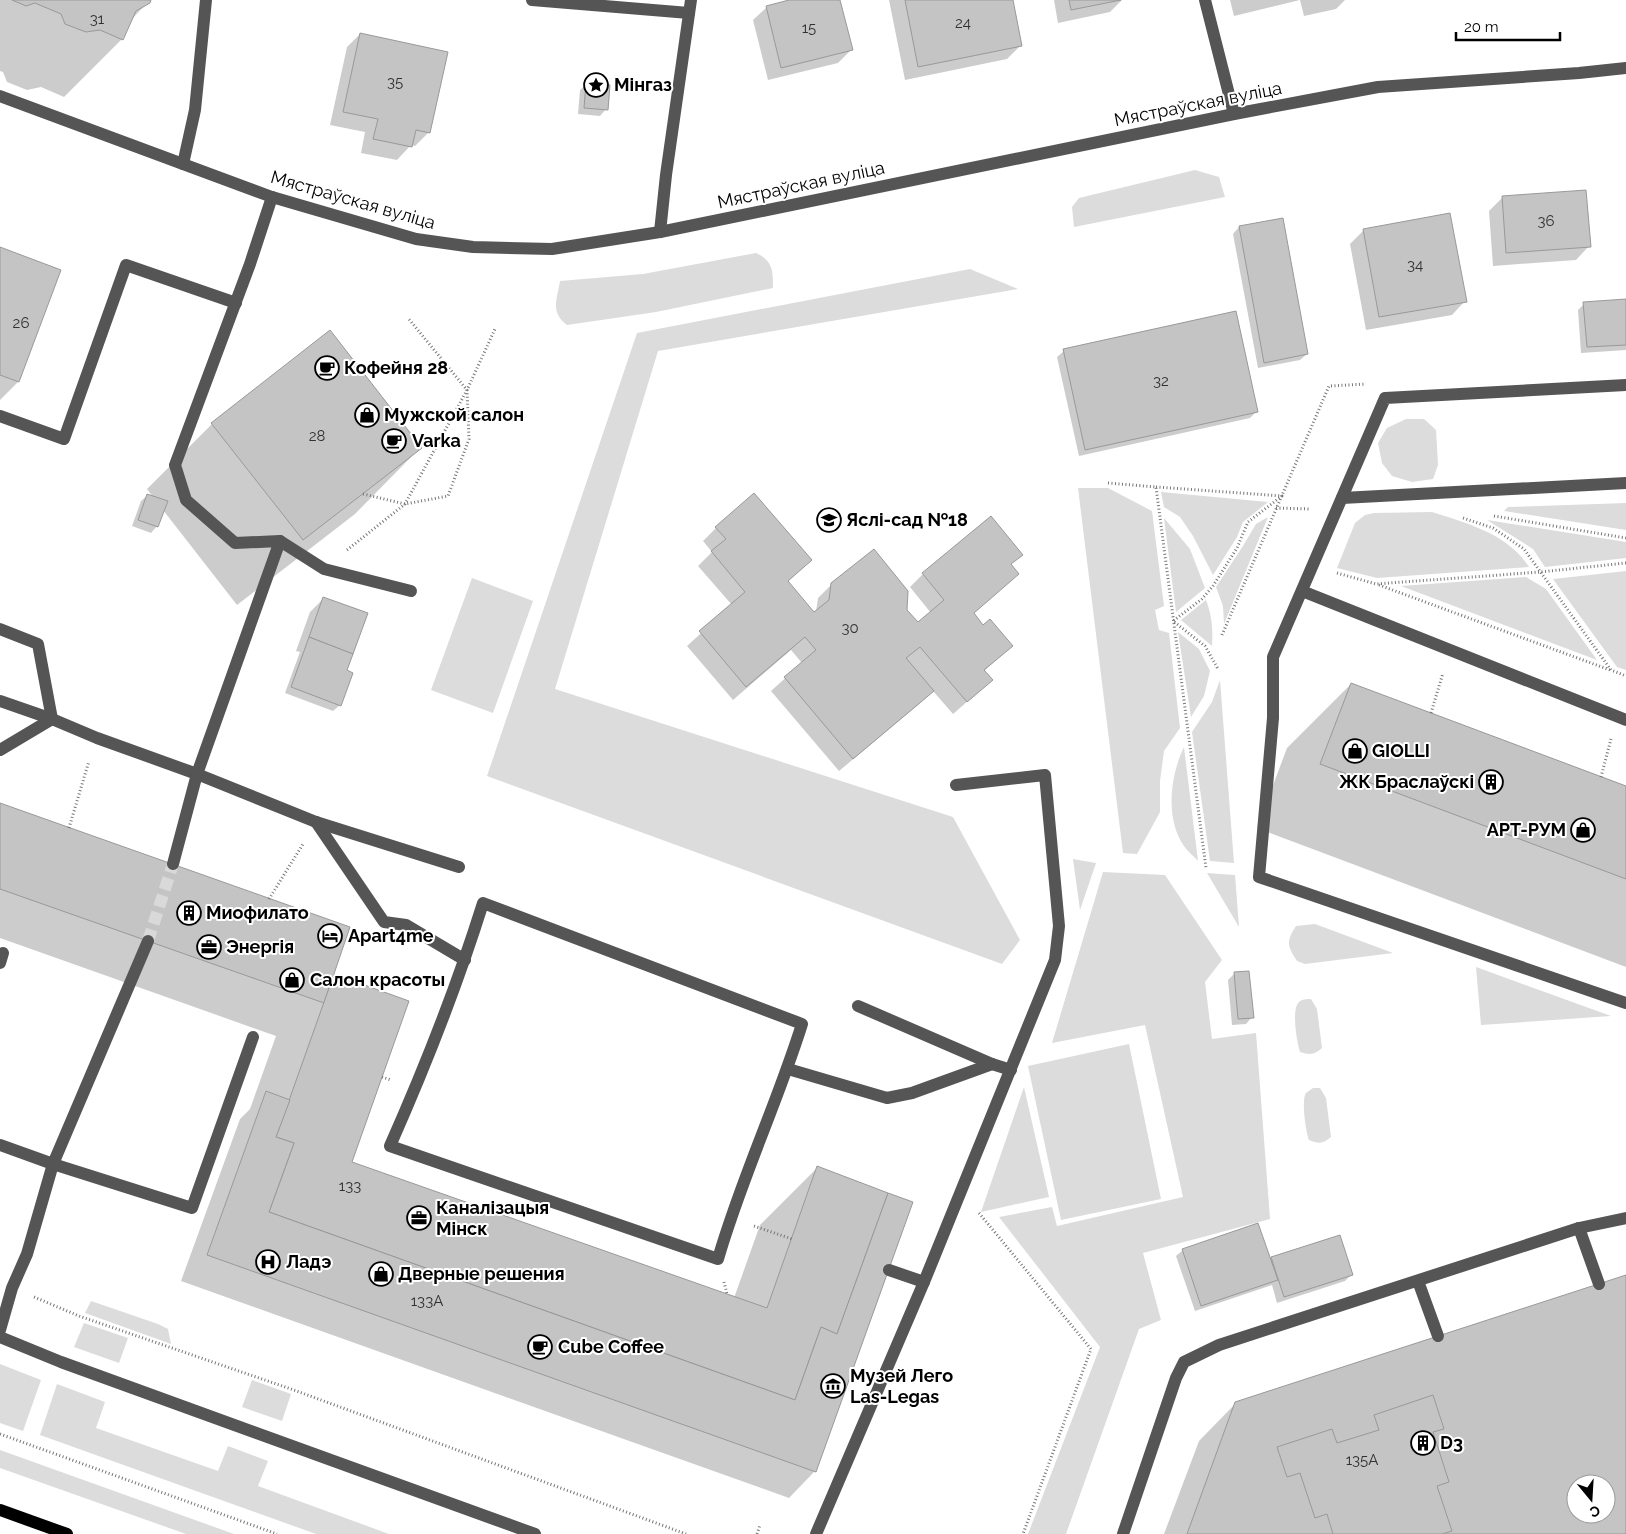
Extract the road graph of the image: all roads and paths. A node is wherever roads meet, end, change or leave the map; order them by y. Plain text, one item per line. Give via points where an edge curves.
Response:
1 (206, 0) edge
2 (532, 0) edge
3 (1205, 0) edge
4 (690, 6) edge
5 (1626, 68) edge
6 (0, 96) edge
7 (1234, 114) junction
8 (183, 164) junction
9 (272, 197) junction
10 (660, 232) junction
11 (236, 302) junction
12 (408, 318) dead end
13 (495, 329) dead end
14 (1626, 386) edge
15 (467, 390) junction
16 (0, 416) edge
17 (1108, 483) dead end
18 (1626, 483) edge
19 (1156, 487) junction
20 (363, 494) dead end
21 (1342, 498) junction
22 (405, 504) junction
23 (1457, 515) dead end
24 (1489, 515) dead end
25 (1626, 538) edge
26 (280, 541) junction
27 (1626, 563) edge
28 (324, 568) junction
29 (1329, 570) dead end
30 (1540, 572) junction
31 (1376, 584) junction
32 (410, 591) dead end
33 (1302, 591) junction
34 (1173, 620) junction
35 (0, 629) edge
36 (1450, 650) junction
37 (1218, 669) dead end
38 (1611, 670) junction
39 (1626, 676) edge
40 (0, 701) edge
41 (1431, 713) dead end
42 (1621, 718) edge
43 (52, 719) junction
44 (97, 738) junction
45 (0, 750) edge
46 (196, 774) junction
47 (1601, 777) dead end
48 (956, 785) dead end
49 (316, 822) junction
50 (69, 828) dead end
51 (173, 864) tunnel mouth
52 (459, 867) dead end
53 (1206, 868) dead end
54 (269, 898) dead end
55 (148, 941) tunnel mouth
56 (466, 960) junction
57 (1626, 1003) edge
58 (858, 1006) dead end
59 (253, 1037) dead end
60 (992, 1064) junction
61 (788, 1069) junction
62 (1011, 1070) junction
63 (0, 1145) edge
64 (53, 1164) junction
65 (978, 1213) dead end
66 (729, 1218) junction
67 (1626, 1218) edge
68 (1579, 1228) junction
69 (792, 1238) dead end
70 (889, 1270) dead end
71 (1418, 1281) junction
72 (924, 1282) junction
73 (1599, 1284) dead end
74 (12, 1288) junction
75 (0, 1330) edge
76 (1438, 1336) dead end
77 (0, 1337) edge
78 (0, 1434) edge
79 (0, 1510) edge
80 (760, 1526) dead end
81 (67, 1534) edge
82 (277, 1534) edge
83 (535, 1534) edge
84 (686, 1534) edge
85 (757, 1534) edge
86 (816, 1534) edge
87 (1022, 1534) edge
88 (1124, 1534) edge

1 - 8 street via 195,110
2 - 4 street
3 - 7 street
4 - 10 street
5 - 7 street, Мястраўская вуліца via 1378,87
6 - 8 street, Мястраўская вуліца
7 - 10 street, Мястраўская вуліца
8 - 9 street, Мястраўская вуліца
9 - 10 street, Мястраўская вуліца via 416,238 473,247 552,248
9 - 11 street
11 - 16 street via 126,265 64,439
11 - 26 street via 176,465 186,500 235,543
12 - 15 path
13 - 15 path
14 - 21 street via 1385,398
15 - 22 path
15 - 22 path via 469,439 448,496
17 - 19 path
18 - 21 street
19 - 34 path
19 - 34 path via 1282,496 1248,522 1237,548 1213,586 1202,599
20 - 22 path
21 - 33 street
22 - 28 path
23 - 30 path via 1493,528 1524,549
24 - 25 path
26 - 28 street
26 - 46 street
27 - 30 path
28 - 32 street
29 - 31 path
30 - 31 path
30 - 38 path
31 - 38 path
33 - 36 street
33 - 57 street via 1273,657 1273,718 1259,877
34 - 37 path via 1205,646
34 - 53 path
35 - 43 street via 38,644
36 - 41 path
36 - 42 street
38 - 39 path
40 - 43 street
42 - 47 path
43 - 44 street
43 - 45 street
44 - 46 street
44 - 50 path
46 - 49 street
46 - 51 street
48 - 62 street via 1045,775 1059,926 1055,960
49 - 52 street
49 - 54 path
49 - 56 street via 384,922 406,925
55 - 64 street
56 - 61 street via 483,903 802,1024
56 - 66 street via 390,1146 718,1259
58 - 60 street
59 - 64 street via 192,1208
60 - 61 street via 887,1098
60 - 62 street
61 - 66 street
62 - 72 street
63 - 64 street
64 - 74 street via 27,1254
65 - 87 path via 1091,1348
66 - 69 path
67 - 68 street
68 - 71 street
68 - 73 street
70 - 72 street
71 - 76 street
71 - 88 street via 1219,1345 1184,1362
72 - 86 street
74 - 75 street
74 - 84 path via 79,1316 291,1389
77 - 83 street
78 - 82 path
79 - 81 main road
80 - 85 path

